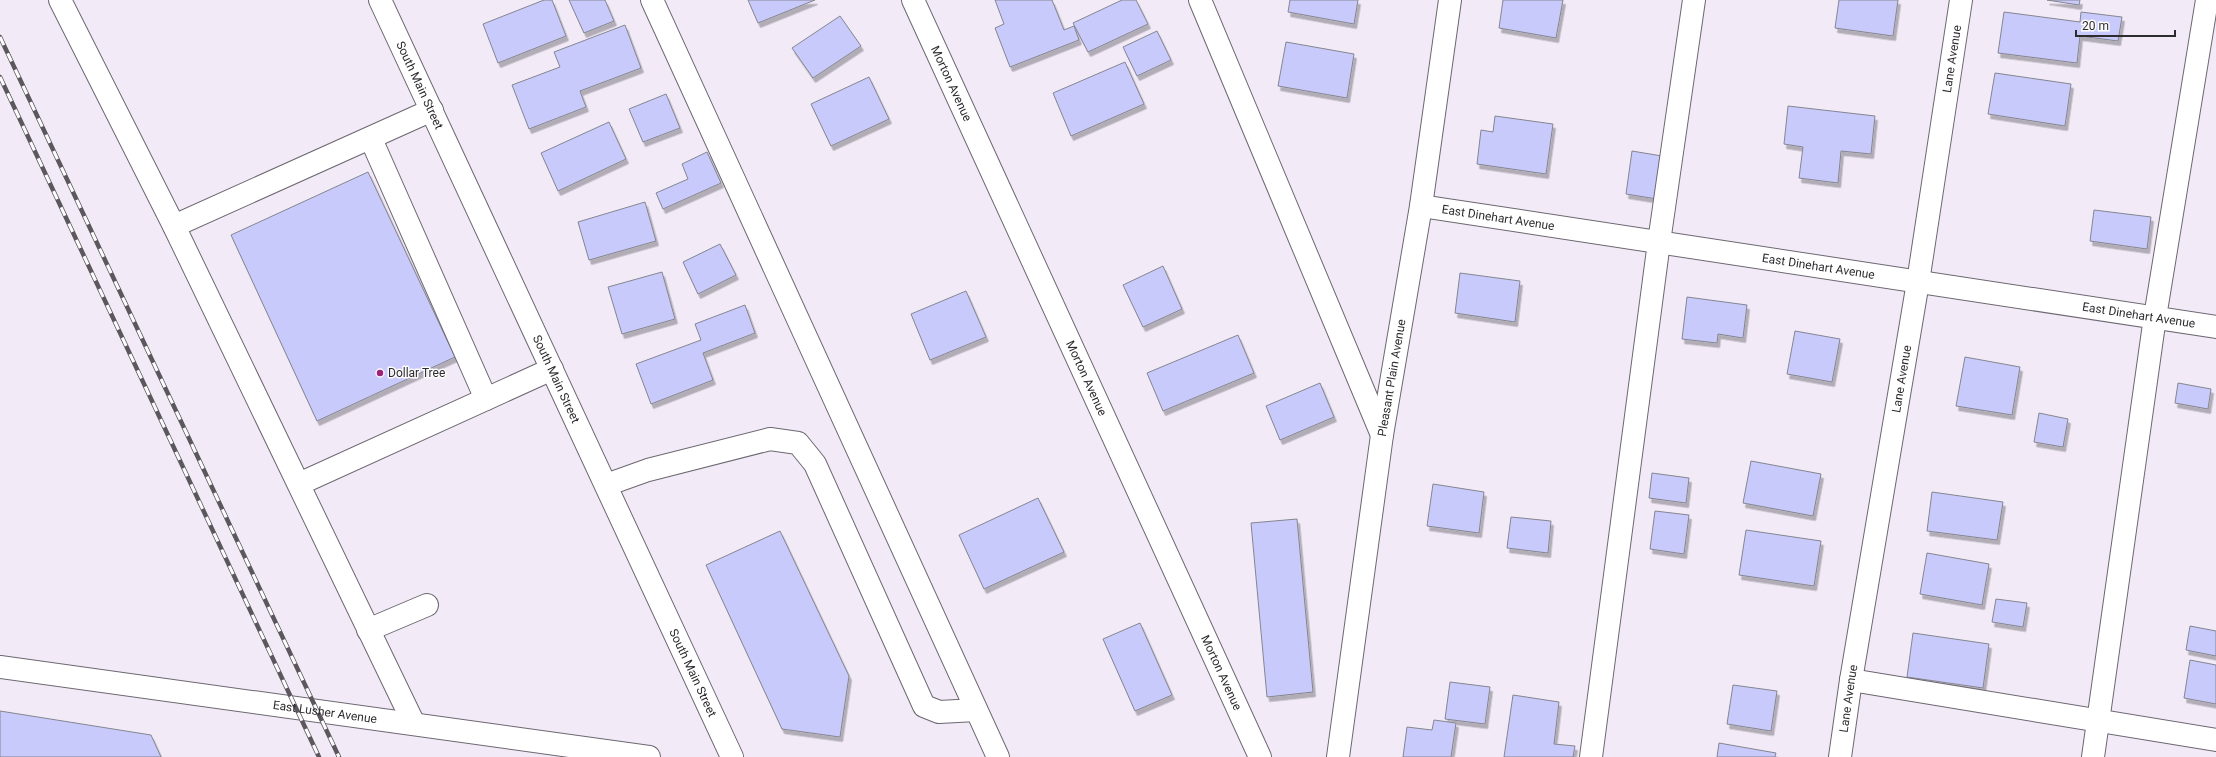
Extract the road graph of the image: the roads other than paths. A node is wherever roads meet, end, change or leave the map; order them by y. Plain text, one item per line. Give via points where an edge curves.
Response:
1 (60, 0) edge
2 (380, 0) edge
3 (652, 0) edge
4 (913, 0) edge
5 (1200, 0) edge
6 (1450, 0) edge
7 (1694, 0) edge
8 (1961, 0) edge
9 (2207, 0) edge
10 (432, 110) junction
11 (371, 139) junction
12 (1421, 206) junction
13 (174, 226) junction
14 (1659, 242) junction
15 (1918, 282) junction
16 (2155, 317) junction
17 (2216, 327) edge
18 (552, 369) junction
19 (486, 399) junction
20 (1382, 435) junction
21 (299, 484) junction
22 (606, 485) junction
23 (428, 605) dead end
24 (368, 630) junction
25 (0, 667) edge
26 (1851, 680) junction
27 (976, 710) junction
28 (2098, 720) junction
29 (414, 724) junction
30 (2216, 740) edge
31 (517, 748) edge
32 (649, 757) edge
33 (732, 757) edge
34 (998, 757) edge
35 (1260, 757) edge
36 (1338, 757) edge
37 (1591, 757) edge
38 (1840, 757) edge
39 (2093, 757) edge

1 - 13 street
2 - 10 street, South Main Street
3 - 27 street
4 - 35 street, Morton Avenue
5 - 20 street
6 - 12 street, Pleasant Plain Avenue
7 - 14 street
8 - 15 street, Lane Avenue
9 - 16 street
10 - 11 street via 395,125
10 - 18 street, South Main Street
11 - 13 street
11 - 19 street
12 - 14 street, East Dinehart Avenue
12 - 20 street, Pleasant Plain Avenue
13 - 21 street
14 - 15 street, East Dinehart Avenue
14 - 37 street
15 - 16 street, East Dinehart Avenue
15 - 26 street, Lane Avenue
16 - 17 street, East Dinehart Avenue
16 - 28 street
18 - 19 street
18 - 22 street, South Main Street
19 - 21 street
20 - 36 street, Pleasant Plain Avenue
21 - 24 street
22 - 27 street via 648,470 770,439 798,443 815,464 924,706 939,712
22 - 33 street, South Main Street
23 - 24 street
24 - 29 street
25 - 29 street, East Lusher Avenue
26 - 28 street
26 - 38 street, Lane Avenue
27 - 34 street
28 - 30 street
28 - 39 street
29 - 31 street, East Lusher Avenue
31 - 32 street, East Lusher Avenue

